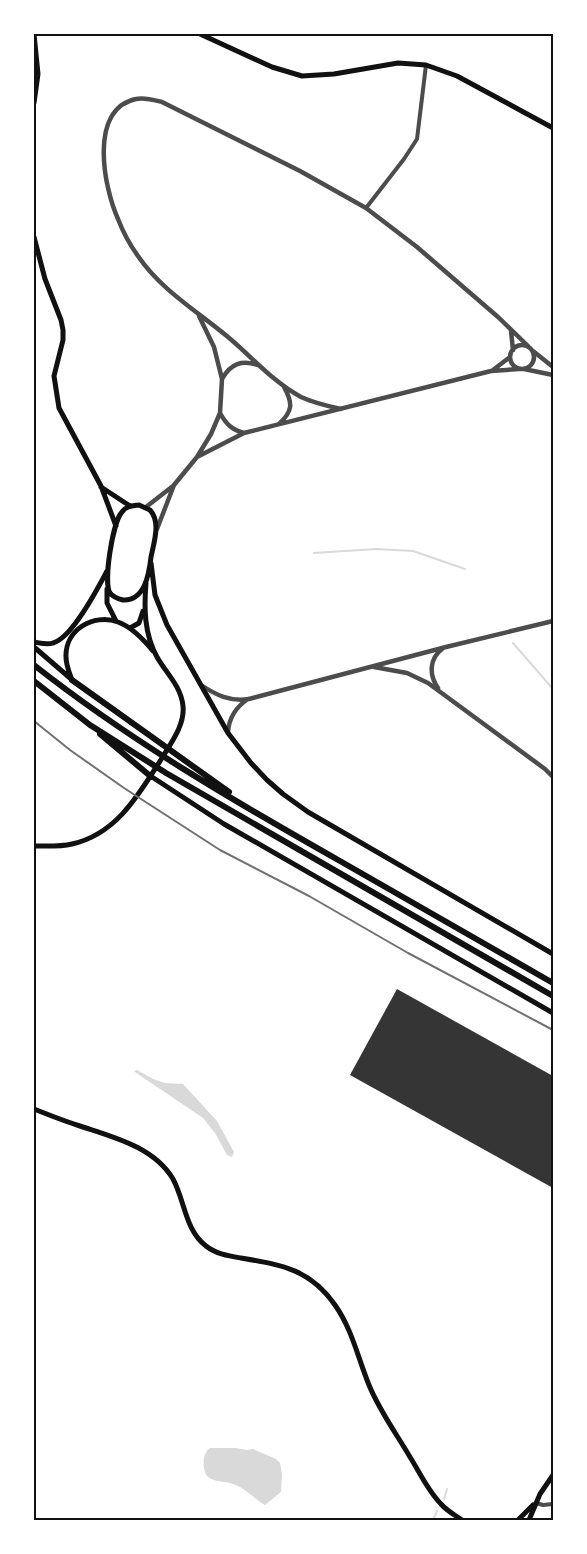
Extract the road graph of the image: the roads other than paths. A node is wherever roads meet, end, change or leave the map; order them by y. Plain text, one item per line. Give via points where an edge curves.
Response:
1 (34, 34) edge
2 (200, 34) edge
3 (211, 36) edge
4 (426, 65) junction
5 (34, 103) edge
6 (553, 128) edge
7 (366, 208) junction
8 (34, 237) edge
9 (199, 314) junction
10 (511, 330) junction
11 (528, 346) junction
12 (513, 350) junction
13 (532, 351) junction
14 (510, 357) junction
15 (259, 365) junction
16 (553, 367) edge
17 (521, 369) junction
18 (491, 371) junction
19 (553, 375) edge
20 (222, 379) junction
21 (284, 387) junction
22 (341, 408) junction
23 (220, 413) junction
24 (278, 424) junction
25 (244, 433) junction
26 (197, 457) junction
27 (174, 485) junction
28 (101, 486) junction
29 (130, 506) junction
30 (146, 507) junction
31 (116, 526) junction
32 (155, 534) junction
33 (150, 563) junction
34 (108, 568) junction
35 (146, 582) junction
36 (107, 585) junction
37 (144, 606) junction
38 (117, 621) junction
39 (553, 621) edge
40 (130, 628) junction
41 (34, 642) edge
42 (34, 647) edge
43 (446, 647) junction
44 (156, 656) junction
45 (34, 665) edge
46 (370, 666) junction
47 (72, 680) junction
48 (34, 681) edge
49 (201, 685) junction
50 (439, 689) junction
51 (249, 698) junction
52 (90, 725) junction
53 (228, 733) junction
54 (545, 769) junction
55 (553, 772) edge
56 (148, 775) joint
57 (553, 777) edge
58 (258, 814) junction
59 (34, 846) edge
60 (552, 953) edge
61 (553, 983) edge
62 (553, 996) edge
63 (553, 1013) edge
64 (34, 1109) edge
65 (553, 1475) edge
66 (536, 1503) junction
67 (553, 1504) edge
68 (462, 1520) edge
69 (518, 1520) edge
70 (529, 1520) edge

1 - 5 main road via 38,74
2 - 3 main road
3 - 4 main road via 272,67 302,76 398,63
4 - 6 main road via 457,76
4 - 7 street via 417,139
7 - 9 street via 162,102 134,99 118,109 106,126 103,148 117,218 138,257 158,280
7 - 10 street via 417,247
8 - 28 main road via 63,330 54,376 59,408
9 - 15 street
9 - 20 street via 214,347
10 - 11 street
10 - 12 street
11 - 12 street via 521,345
11 - 13 street
12 - 14 street
13 - 16 street
13 - 17 street via 532,363
14 - 17 street via 513,365
14 - 18 street
15 - 20 street via 246,362 233,365
15 - 21 street
17 - 18 street
17 - 19 street
18 - 22 street
20 - 23 street
21 - 22 street via 310,401
21 - 24 street via 291,402
22 - 24 street
23 - 25 street via 232,429
23 - 26 street
24 - 25 street
25 - 26 street
26 - 27 street
27 - 30 street
27 - 32 street
28 - 29 main road
28 - 31 main road
29 - 30 main road
29 - 31 main road via 121,512
30 - 32 main road via 156,520
31 - 34 main road
32 - 33 main road
33 - 35 main road
33 - 49 main road via 153,586 167,625
34 - 36 main road
34 - 41 main road via 70,630 53,643
35 - 36 main road via 131,600 114,597
35 - 37 main road
36 - 38 main road via 108,603
37 - 40 main road via 139,623
37 - 44 main road
38 - 40 main road
38 - 47 main road via 92,620 76,631 66,652
39 - 43 street
40 - 44 main road
42 - 47 main road
43 - 46 street
43 - 50 street via 435,655 432,666 433,678
44 - 59 main road via 172,678 182,700 183,717 144,787 126,812 106,829 80,842
45 - 58 highway via 142,742
46 - 50 street via 406,672
46 - 51 street
47 - 58 highway
48 - 52 highway
49 - 51 street via 223,698
49 - 53 main road
50 - 54 street
51 - 53 street via 232,715
52 - 56 highway
52 - 62 highway via 250,823
53 - 60 main road via 250,764 308,812
54 - 55 street
54 - 57 street
56 - 63 main road via 224,824
58 - 61 highway
64 - 68 main road via 114,1138 153,1157 172,1178 187,1220 206,1246 224,1255 289,1268 311,1278 325,1291 352,1336 369,1386 425,1482 443,1506
65 - 66 main road
66 - 67 street
66 - 69 main road
66 - 70 main road

